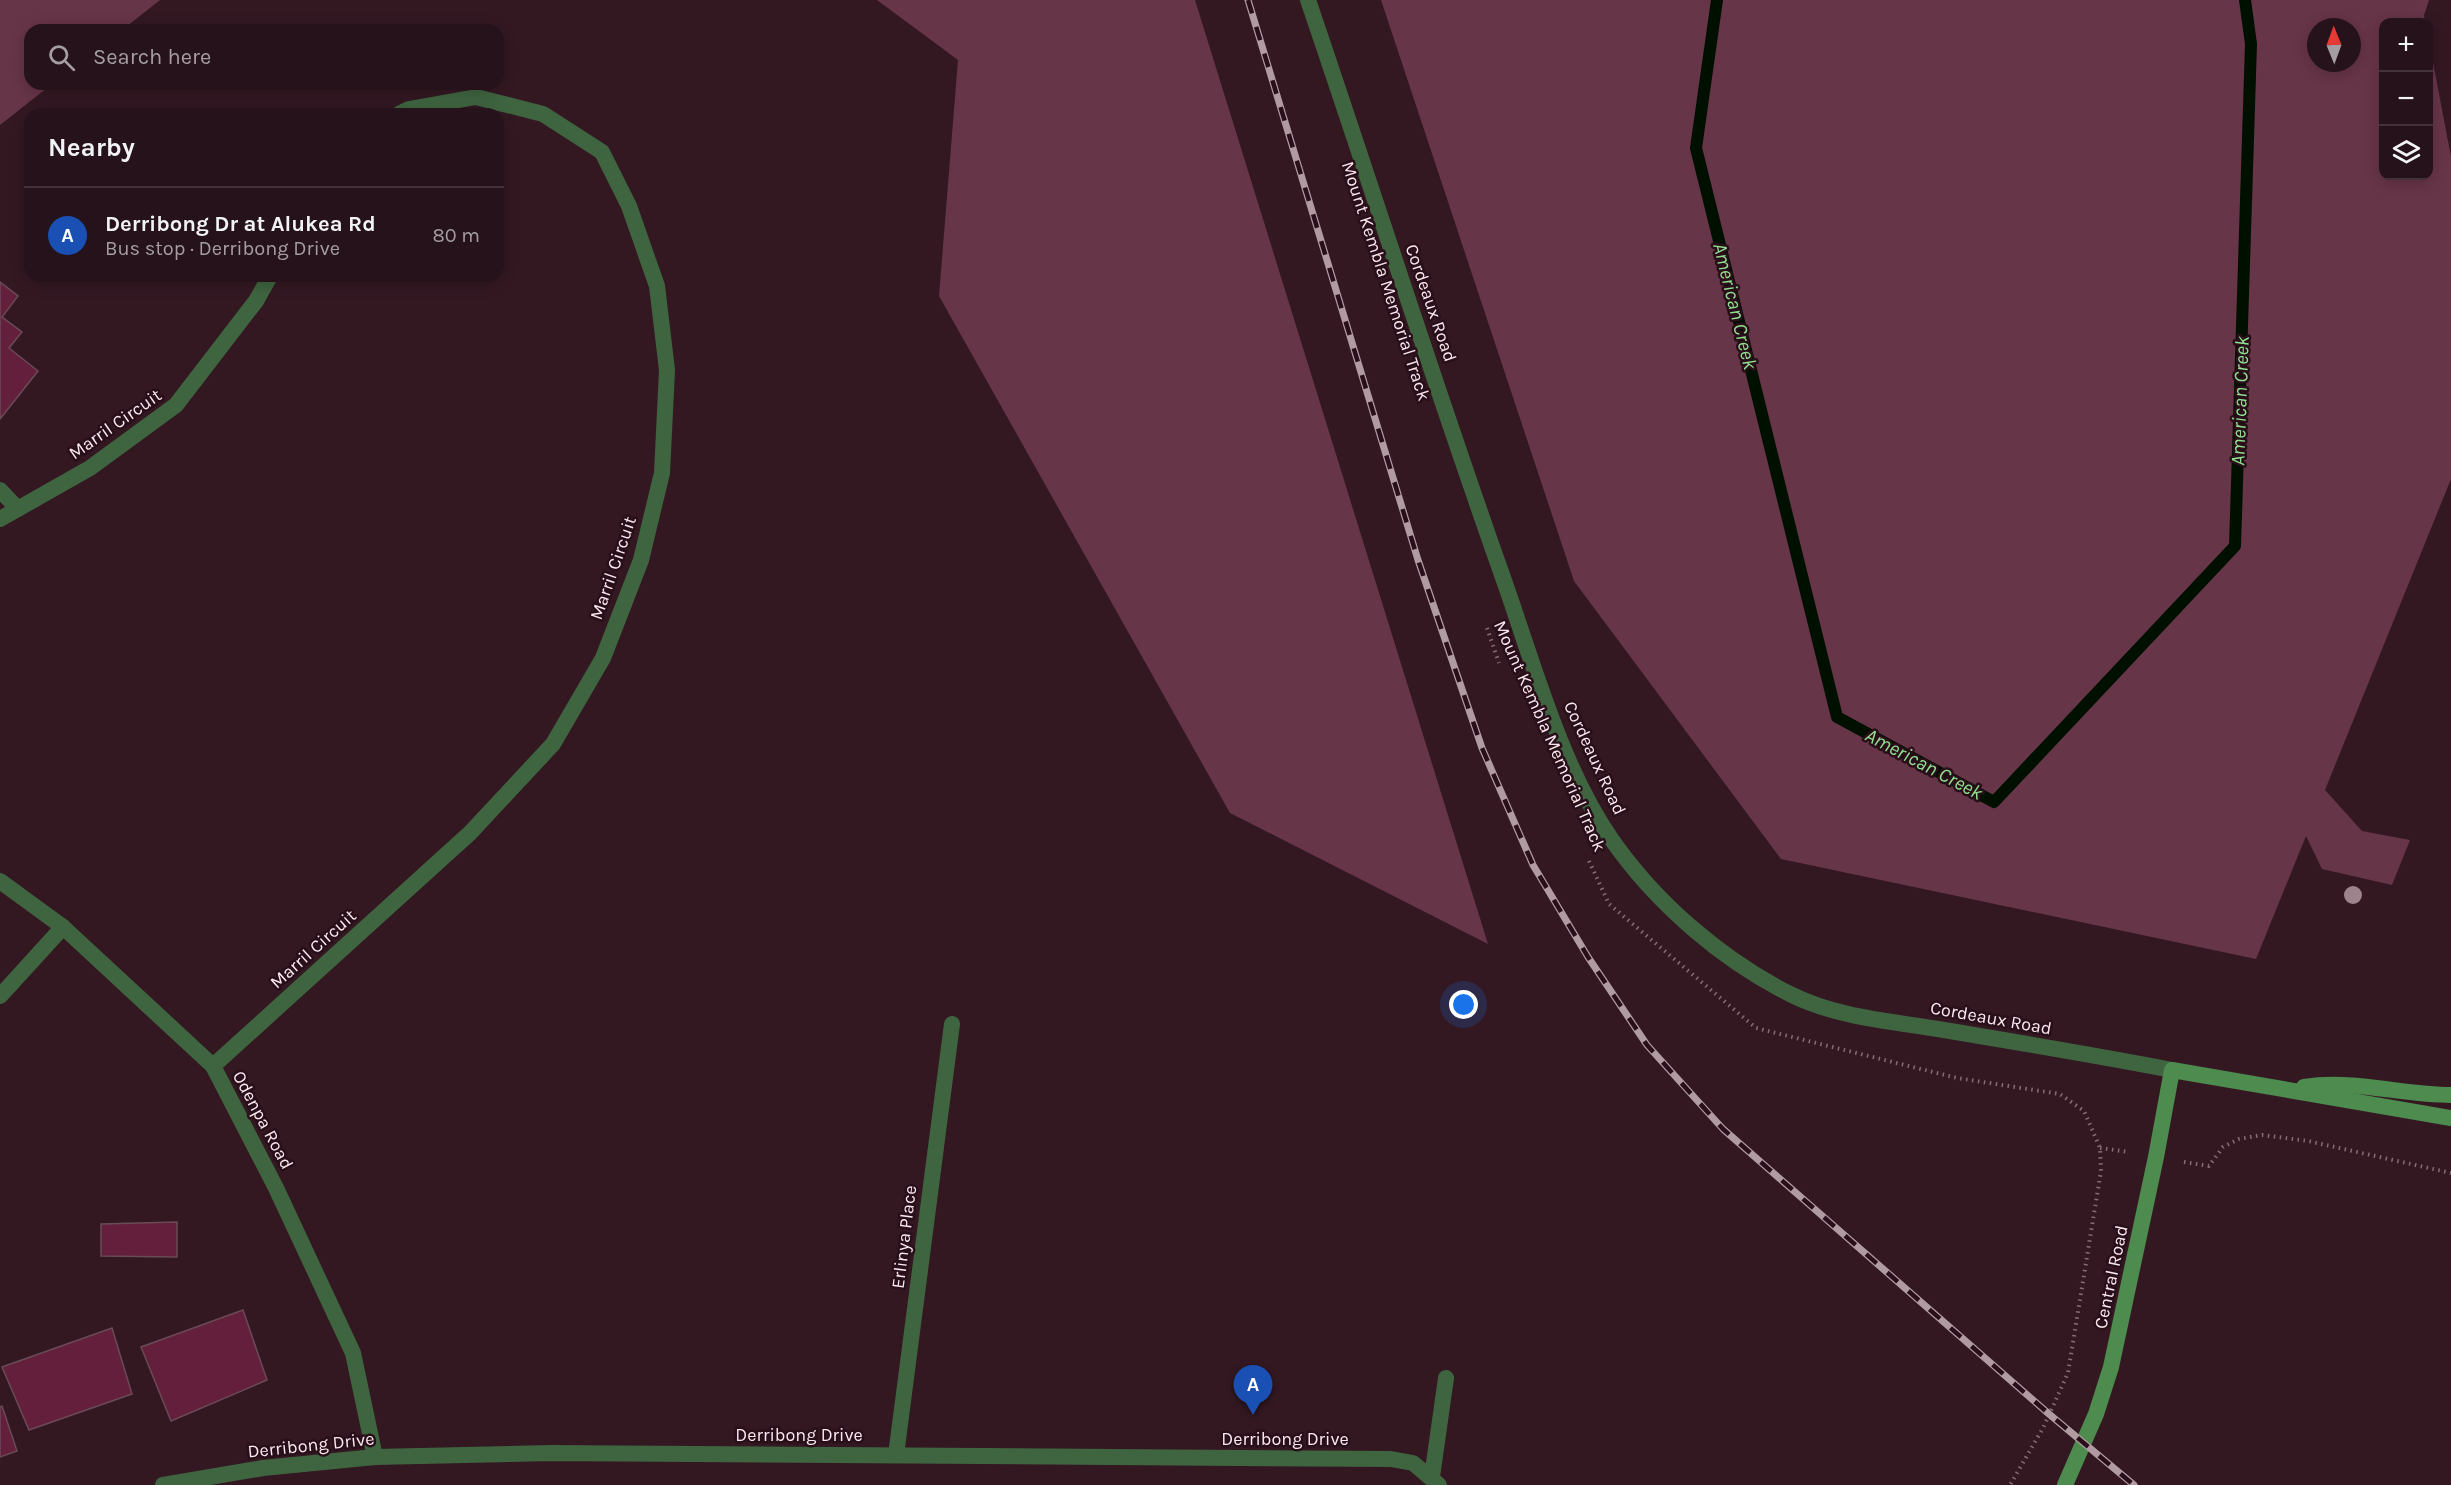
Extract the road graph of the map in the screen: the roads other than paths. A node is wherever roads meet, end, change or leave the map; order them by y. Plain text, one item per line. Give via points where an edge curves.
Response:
1 (1308, 0) edge
2 (415, 108) edge
3 (267, 282) edge
4 (0, 490) edge
5 (18, 509) junction
6 (0, 519) edge
7 (0, 881) edge
8 (63, 927) junction
9 (0, 996) edge
10 (951, 1024) dead end
11 (213, 1066) junction
12 (2172, 1070) junction
13 (2289, 1089) junction
14 (2451, 1095) edge
15 (2451, 1118) edge
16 (1446, 1378) dead end
17 (896, 1455) junction
18 (375, 1457) junction
19 (1435, 1481) edge
20 (163, 1485) edge
21 (2065, 1485) edge

1 - 12 street, Cordeaux Road via 1486,530 1559,734 1586,795 1641,878 1686,922 1763,980 1794,996 1850,1014
2 - 11 street, Marril Circuit via 476,98 543,114 602,152 629,206 657,286 667,370 662,472 641,561 603,658 553,744 470,833
3 - 5 street, Marril Circuit via 176,405 90,468
4 - 5 street
5 - 6 street, Marril Circuit
7 - 8 street, Odenpa Road
8 - 9 street
8 - 11 street, Odenpa Road
10 - 17 street, Erlinya Place
11 - 18 street, Odenpa Road via 276,1188 353,1353
12 - 13 main road, Cordeaux Road
12 - 21 main road, Central Road via 2111,1367 2096,1414
13 - 14 main road via 2328,1083
13 - 15 main road, Cordeaux Road
16 - 19 street
17 - 18 street, Derribong Drive via 551,1453
17 - 19 street, Derribong Drive via 1391,1459 1413,1463
18 - 20 street, Derribong Drive via 263,1468

